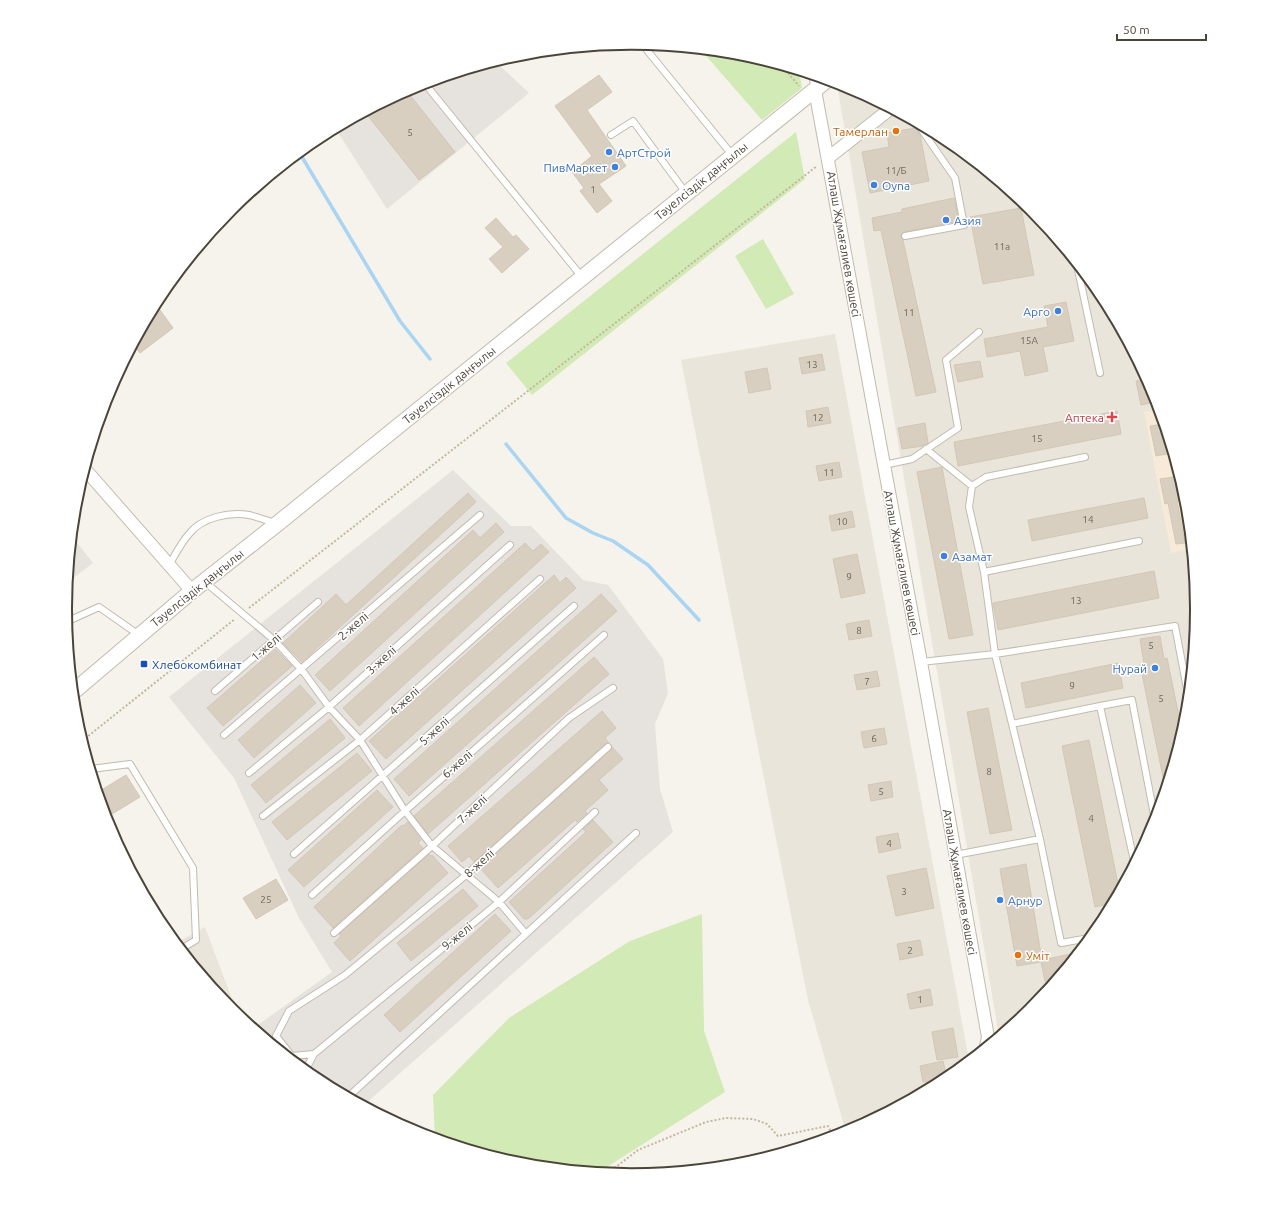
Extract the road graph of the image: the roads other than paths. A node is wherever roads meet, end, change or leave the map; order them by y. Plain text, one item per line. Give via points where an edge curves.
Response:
1 (647, 50) edge
2 (812, 87) edge
3 (429, 88) edge
4 (886, 112) edge
5 (924, 134) edge
6 (611, 135) dead end
7 (732, 156) junction
8 (828, 158) junction
9 (686, 193) junction
10 (905, 236) dead end
11 (582, 277) junction
12 (1079, 277) edge
13 (979, 332) dead end
14 (1100, 373) dead end
15 (926, 449) junction
16 (1085, 457) dead end
17 (884, 465) junction
18 (89, 473) edge
19 (972, 486) junction
20 (480, 515) dead end
21 (277, 524) junction
22 (1139, 541) dead end
23 (510, 545) dead end
24 (169, 566) junction
25 (984, 572) junction
26 (540, 579) dead end
27 (204, 581) junction
28 (192, 591) junction
29 (318, 602) dead end
30 (574, 606) dead end
31 (72, 619) edge
32 (604, 635) dead end
33 (139, 636) junction
34 (274, 640) junction
35 (995, 654) junction
36 (921, 662) junction
37 (302, 670) junction
38 (1185, 679) edge
39 (613, 688) dead end
40 (77, 689) edge
41 (215, 691) dead end
42 (1100, 706) junction
43 (329, 707) junction
44 (1012, 724) junction
45 (224, 735) dead end
46 (360, 740) junction
47 (608, 747) dead end
48 (95, 768) edge
49 (249, 773) dead end
50 (384, 776) junction
51 (1153, 808) edge
52 (405, 811) junction
53 (596, 812) dead end
54 (263, 816) dead end
55 (636, 833) dead end
56 (1040, 839) junction
57 (432, 846) junction
58 (294, 854) dead end
59 (955, 855) junction
60 (1132, 855) edge
61 (466, 875) junction
62 (312, 895) dead end
63 (499, 902) junction
64 (334, 933) dead end
65 (526, 934) junction
66 (1081, 939) edge
67 (185, 946) edge
68 (990, 1036) edge
69 (286, 1049) edge
70 (314, 1054) junction
71 (295, 1056) edge
72 (308, 1065) edge
73 (352, 1093) edge

1 - 7 lane
2 - 7 street, Тәуелсіздік даңғылы
2 - 8 street, Атлаш Жұмағалиев көшесі
3 - 11 lane
4 - 8 street
5 - 10 lane via 954,178 964,225
6 - 9 lane via 633,121
7 - 9 street, Тәуелсіздік даңғылы
8 - 17 street, Атлаш Жұмағалиев көшесі
9 - 11 street, Тәуелсіздік даңғылы
11 - 21 street, Тәуелсіздік даңғылы
12 - 14 lane
13 - 15 lane via 946,360 958,428
15 - 17 lane via 912,459
15 - 19 lane
16 - 19 lane via 986,478
17 - 36 street, Атлаш Жұмағалиев көшесі
18 - 24 street
19 - 25 lane via 969,507
20 - 37 lane, 2-желі
21 - 24 lane via 249,515 211,518 189,533
21 - 27 street, Тәуелсіздік даңғылы
22 - 25 lane
23 - 43 lane, 3-желі
24 - 28 street
25 - 35 lane
26 - 46 lane, 4-желі
27 - 28 street, Тәуелсіздік даңғылы
27 - 34 lane
28 - 33 street, Тәуелсіздік даңғылы
29 - 34 lane, 1-желі
30 - 50 lane, 5-желі
31 - 33 lane via 99,607
32 - 52 lane, 6-желі
33 - 40 street, Тәуелсіздік даңғылы
34 - 37 lane
34 - 41 lane, 1-желі
35 - 36 lane
35 - 38 lane via 1175,626
35 - 44 lane
36 - 59 street, Атлаш Жұмағалиев көшесі
37 - 43 lane
37 - 45 lane, 2-желі
39 - 57 lane, 7-желі via 569,718
42 - 44 lane
42 - 51 lane via 1132,700
42 - 60 lane
43 - 46 lane
43 - 49 lane, 3-желі
44 - 56 lane
46 - 50 lane
46 - 54 lane, 4-желі
47 - 61 lane, 8-желі
48 - 67 lane via 130,764 193,868 196,940
50 - 52 lane
50 - 58 lane, 5-желі
52 - 57 lane
52 - 62 lane, 6-желі
53 - 63 lane, 9-желі
55 - 65 lane
56 - 59 lane
56 - 66 lane via 1061,943
57 - 61 lane
57 - 64 lane, 7-желі
59 - 68 street, Атлаш Жұмағалиев көшесі
61 - 63 lane
61 - 69 lane, 8-желі via 346,975 289,1011 276,1036
63 - 65 lane
63 - 70 lane, 9-желі
65 - 73 lane
70 - 71 lane, 8-желі
70 - 72 lane

